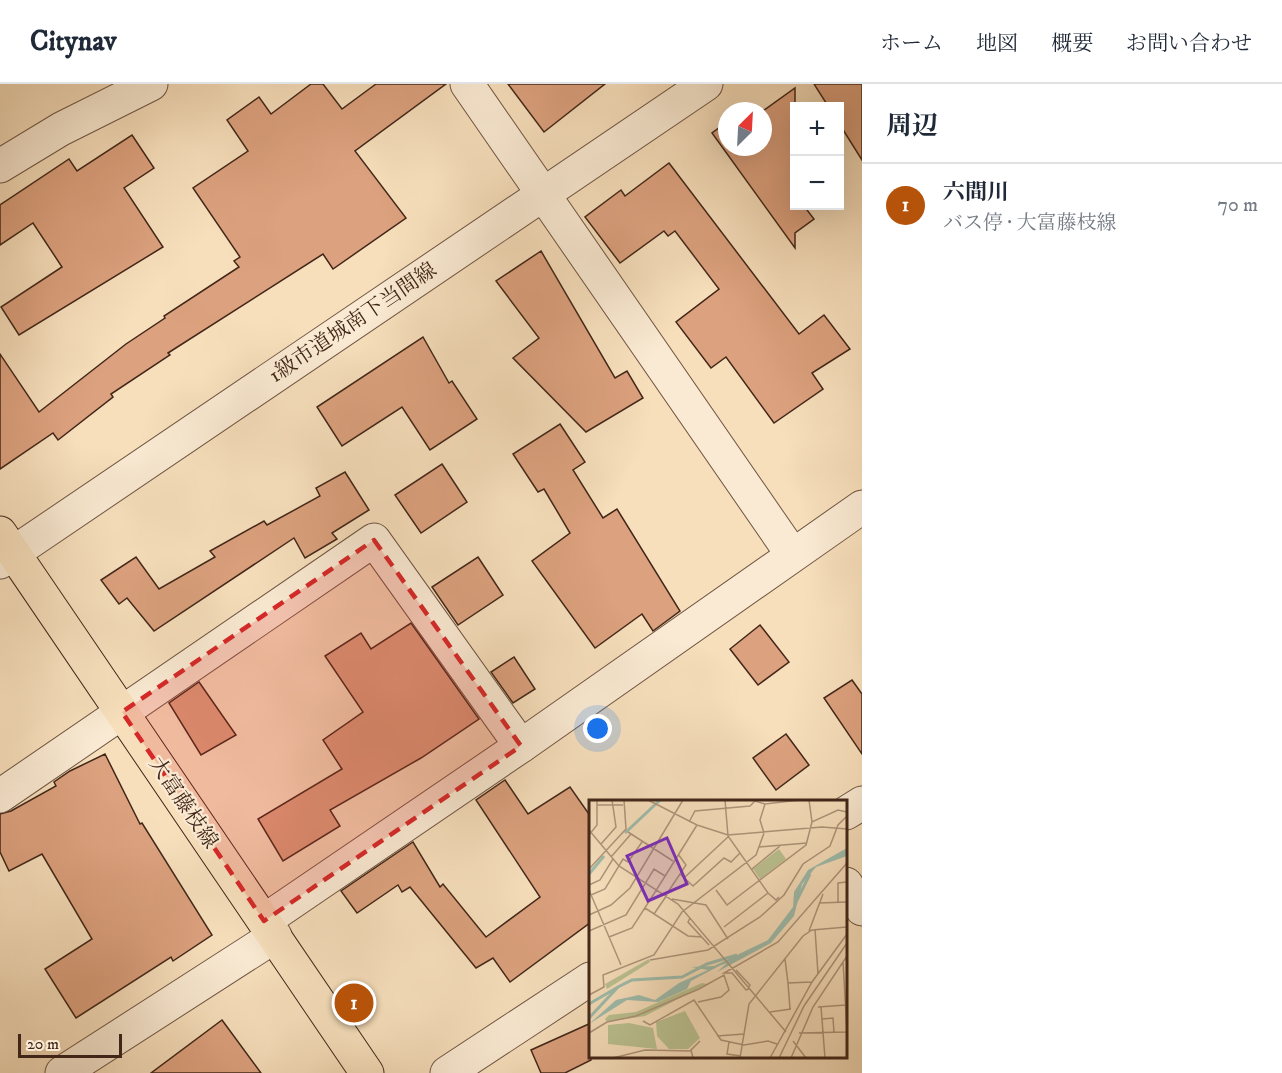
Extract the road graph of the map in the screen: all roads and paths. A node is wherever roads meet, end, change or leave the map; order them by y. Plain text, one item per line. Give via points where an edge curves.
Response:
1 (151, 84) edge
2 (467, 84) edge
3 (706, 84) edge
4 (0, 166) edge
5 (543, 195) junction
6 (862, 507) edge
7 (4, 550) edge
8 (792, 554) junction
9 (122, 712) junction
10 (521, 746) junction
11 (0, 796) edge
12 (862, 803) edge
13 (847, 812) edge
14 (847, 886) edge
15 (862, 909) edge
16 (269, 929) junction
17 (589, 980) edge
18 (62, 1073) edge
19 (367, 1073) edge
20 (447, 1073) edge

1 - 4 street
2 - 5 street
3 - 5 street, 1級市道城南下当間線
5 - 7 street, 1級市道城南下当間線
5 - 8 street
6 - 8 street
7 - 9 main road, 大富藤枝線
8 - 10 street
9 - 10 street via 374,540
9 - 11 street
9 - 16 main road, 大富藤枝線
10 - 16 street
12 - 13 street
14 - 15 street
16 - 18 street
16 - 19 main road, 大富藤枝線
17 - 20 street

